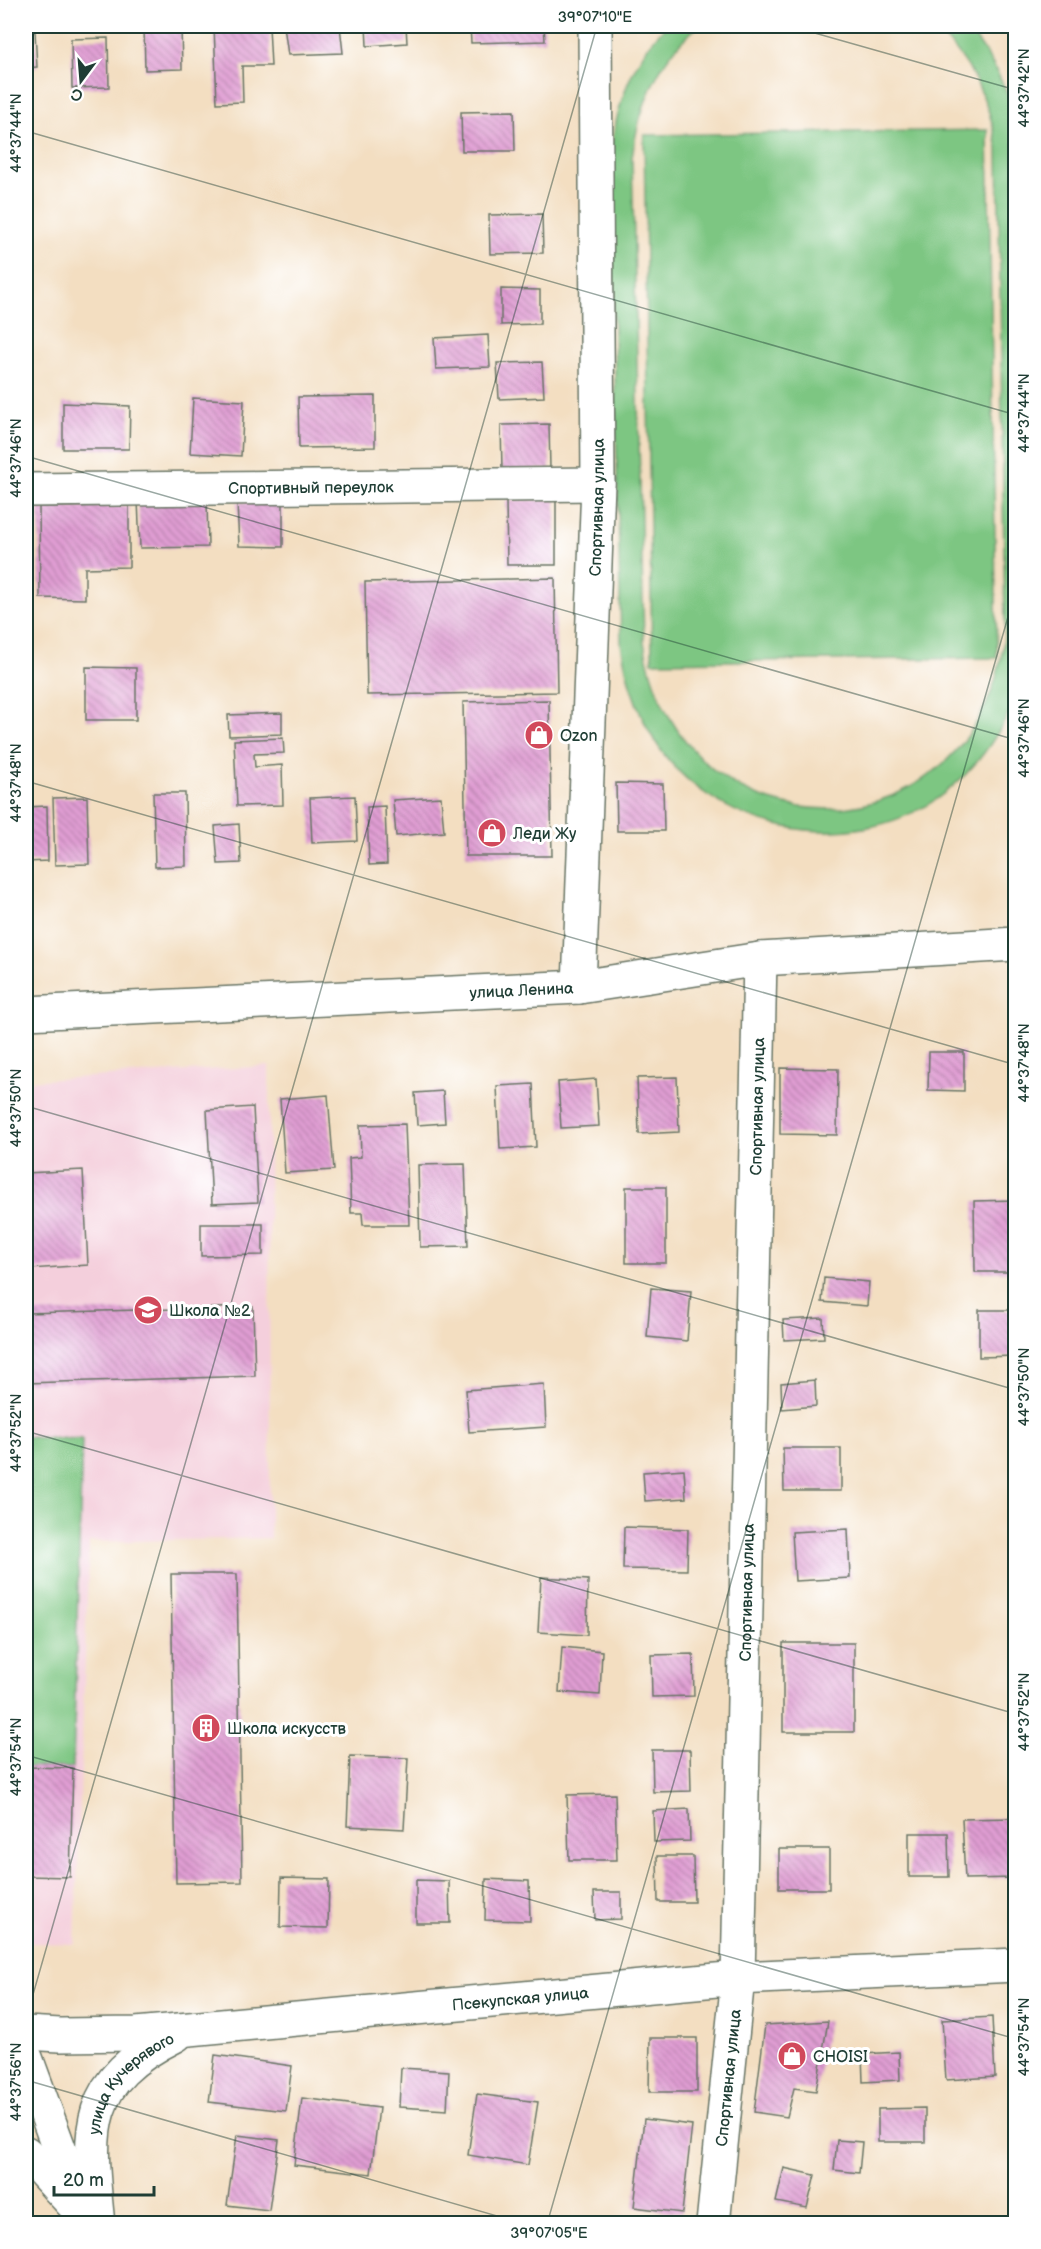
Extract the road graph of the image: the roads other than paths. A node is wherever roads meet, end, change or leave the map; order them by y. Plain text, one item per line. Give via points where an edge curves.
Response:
1 (595, 26) edge
2 (598, 484) junction
3 (26, 490) edge
4 (1016, 944) edge
5 (759, 959) junction
6 (579, 987) junction
7 (26, 1013) edge
8 (1016, 1965) edge
9 (738, 1978) junction
10 (190, 2029) junction
11 (26, 2033) edge
12 (26, 2058) edge
13 (26, 2152) edge
14 (89, 2220) edge
15 (713, 2223) edge

1 - 2 street, Спортивная улица
2 - 3 street, Спортивный переулок
2 - 6 street, Спортивная улица
4 - 5 street, улица Ленина
5 - 6 street, улица Ленина
5 - 9 street, Спортивная улица
6 - 7 street, улица Ленина
8 - 9 street, Псекупская улица
9 - 10 street, Псекупская улица
9 - 15 street, Спортивная улица
10 - 11 street, Псекупская улица via 99,2036
10 - 14 street, улица Кучерявого via 137,2057 104,2095 92,2142
12 - 14 street
13 - 14 street

